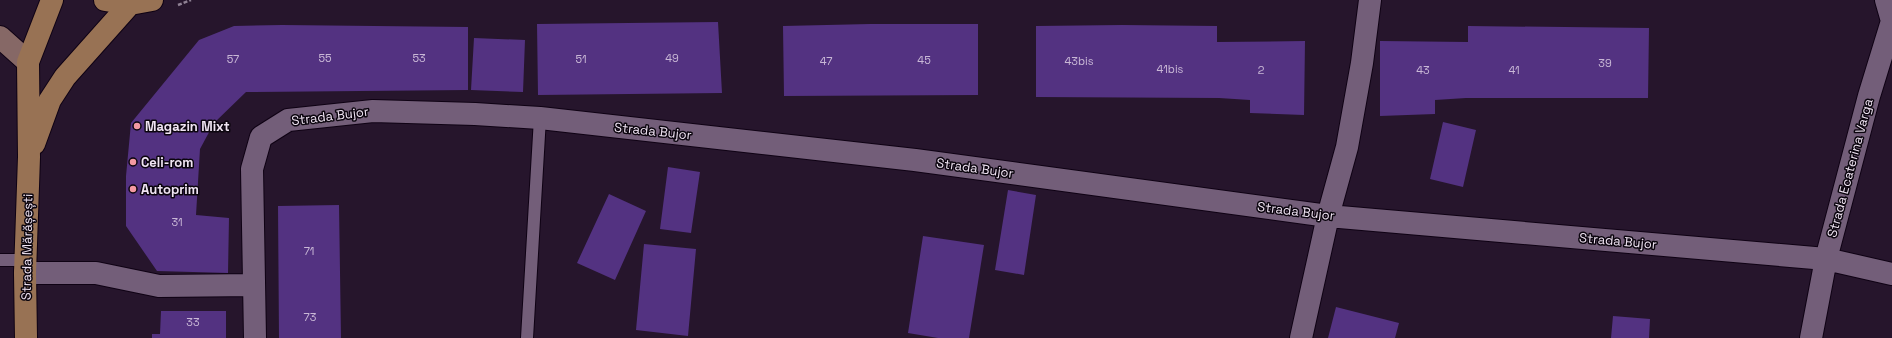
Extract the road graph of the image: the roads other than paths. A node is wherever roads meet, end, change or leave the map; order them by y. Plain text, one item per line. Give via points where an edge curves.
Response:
1 (52, 0) edge
2 (105, 0) edge
3 (152, 0) edge
4 (1370, 0) edge
5 (1886, 0) edge
6 (130, 4) junction
7 (0, 36) edge
8 (28, 62) junction
9 (540, 118) junction
10 (29, 157) junction
11 (1328, 216) junction
12 (1826, 259) junction
13 (0, 260) edge
14 (26, 266) junction
15 (1892, 274) edge
16 (254, 285) junction
17 (26, 338) edge
18 (255, 338) edge
19 (527, 338) edge
20 (1302, 338) edge
21 (1811, 338) edge

1 - 8 main road, Strada Mărășești
2 - 6 main road
3 - 6 main road
4 - 11 street via 1347,147
5 - 12 street, Strada Ecaterina Varga via 1892,21 1869,96
6 - 10 main road, Strada Mărășești via 64,77 50,100
7 - 8 street
8 - 10 main road, Strada Mărășești
9 - 11 street, Strada Bujor via 916,160
9 - 16 street, Strada Bujor via 373,110 288,120 261,138 252,169
9 - 19 lane
10 - 14 main road, Strada Mărășești
11 - 12 street, Strada Bujor
11 - 20 street
12 - 15 street, Strada Bujor
12 - 21 street, Strada Ecaterina Varga
13 - 14 lane
14 - 16 street via 96,273 159,286
14 - 17 main road, Strada Mărășești
16 - 18 street, Strada Bujor

